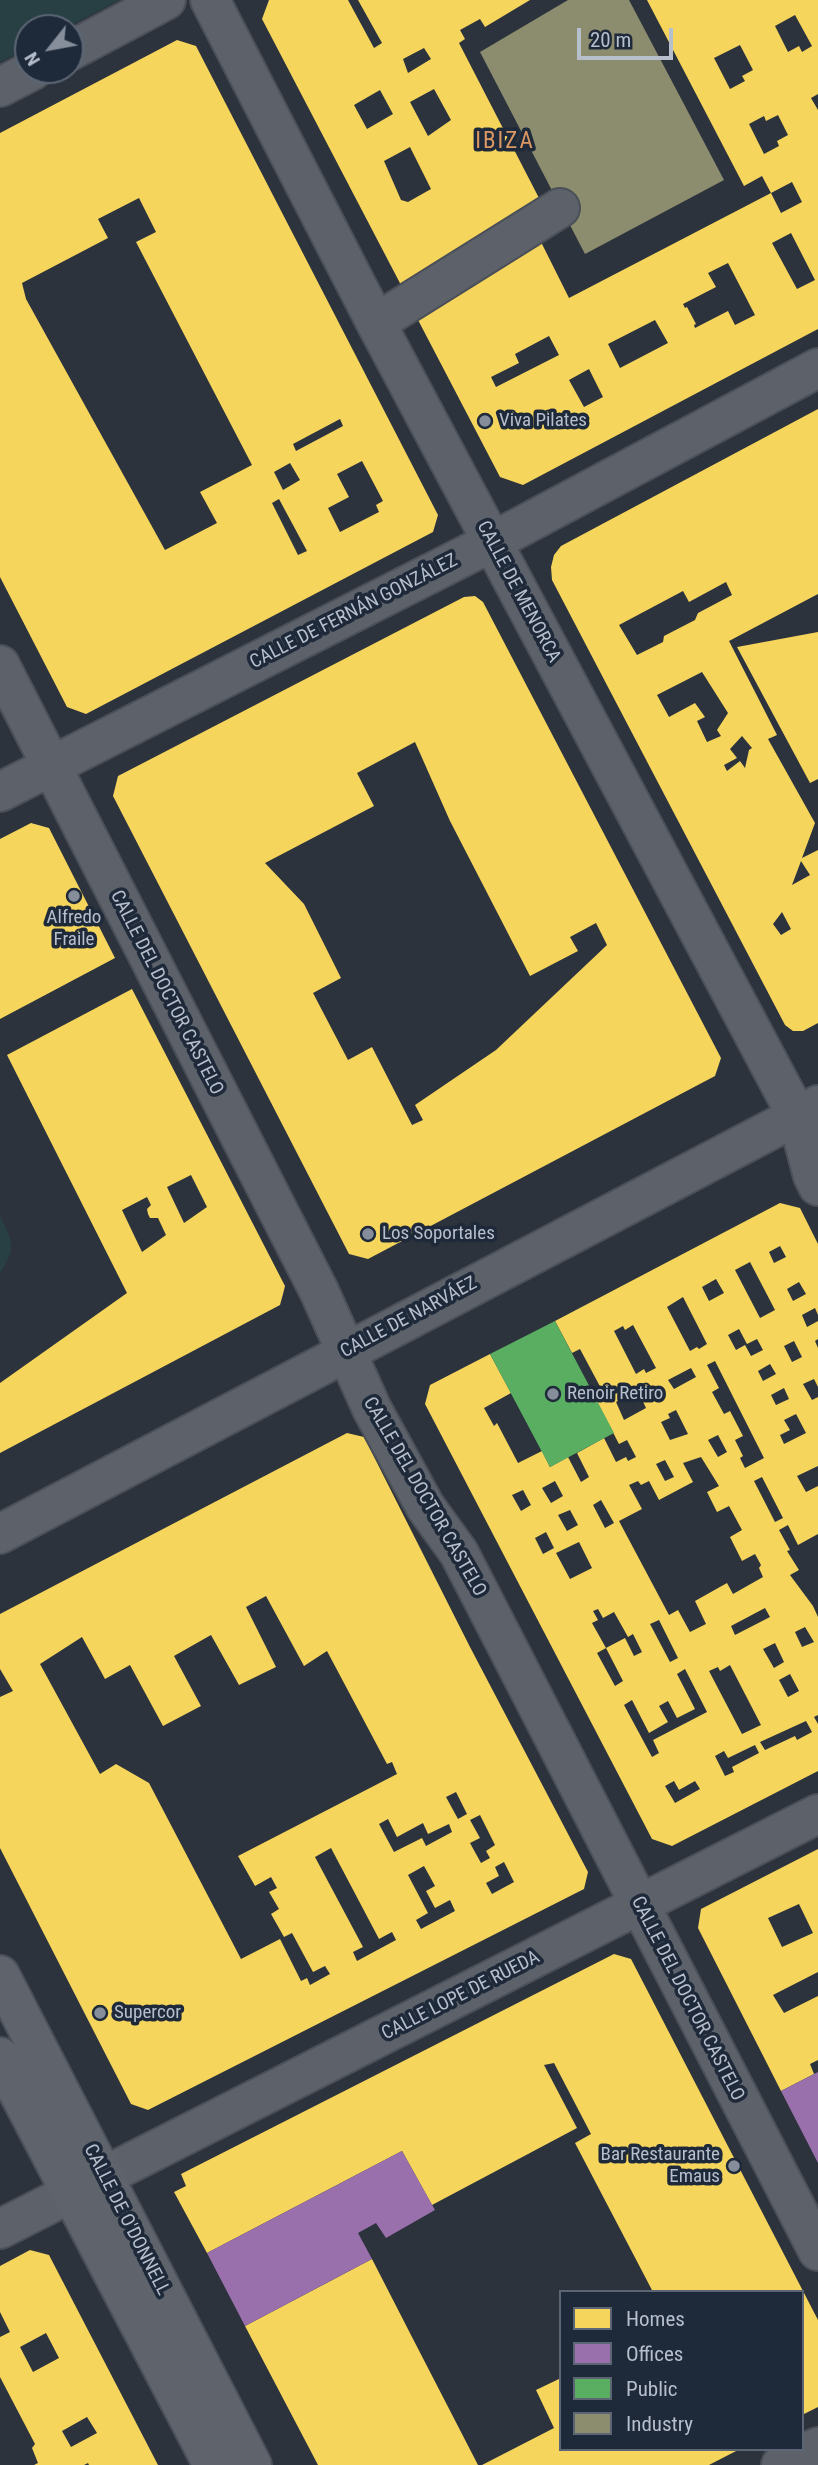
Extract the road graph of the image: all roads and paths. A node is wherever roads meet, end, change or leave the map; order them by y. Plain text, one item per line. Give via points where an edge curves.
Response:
1 (166, 0) edge
2 (210, 0) edge
3 (84, 44) edge
4 (560, 208) dead end
5 (376, 323) junction
6 (818, 368) edge
7 (492, 542) junction
8 (0, 665) edge
9 (51, 765) junction
10 (0, 792) edge
11 (808, 1110) edge
12 (818, 1186) edge
13 (345, 1352) junction
14 (0, 1534) edge
15 (818, 1814) edge
16 (638, 1906) junction
17 (0, 1975) edge
18 (0, 2057) edge
19 (88, 2186) junction
20 (0, 2229) edge
21 (818, 2251) edge
22 (818, 2447) edge
23 (213, 2465) edge
24 (253, 2465) edge
25 (781, 2465) edge

1 - 3 street
2 - 5 street, CALLE DE MENORCA
4 - 5 street
5 - 7 street, CALLE DE MENORCA
6 - 7 street, CALLE DE FERNÁN GONZÁLEZ
7 - 9 street, CALLE DE FERNÁN GONZÁLEZ
7 - 11 street, CALLE DE MENORCA
8 - 9 street, CALLE DEL DOCTOR CASTELO
9 - 10 street, CALLE DE FERNÁN GONZÁLEZ
9 - 13 street, CALLE DEL DOCTOR CASTELO via 319,1292
11 - 12 street, CALLE DE MENORCA via 813,1176
11 - 13 street, CALLE DE NARVÁEZ
13 - 14 street, CALLE DE NARVÁEZ
13 - 16 street, CALLE DEL DOCTOR CASTELO via 425,1506 459,1553
15 - 16 street, CALLE LOPE DE RUEDA
16 - 19 street, CALLE LOPE DE RUEDA
16 - 21 street, CALLE DEL DOCTOR CASTELO
17 - 19 main road, CALLE DE O'DONNELL
18 - 19 main road, CALLE DE O'DONNELL
19 - 20 street, CALLE LOPE DE RUEDA
19 - 23 main road, CALLE DE O'DONNELL
19 - 24 main road, CALLE DE O'DONNELL
22 - 25 street

